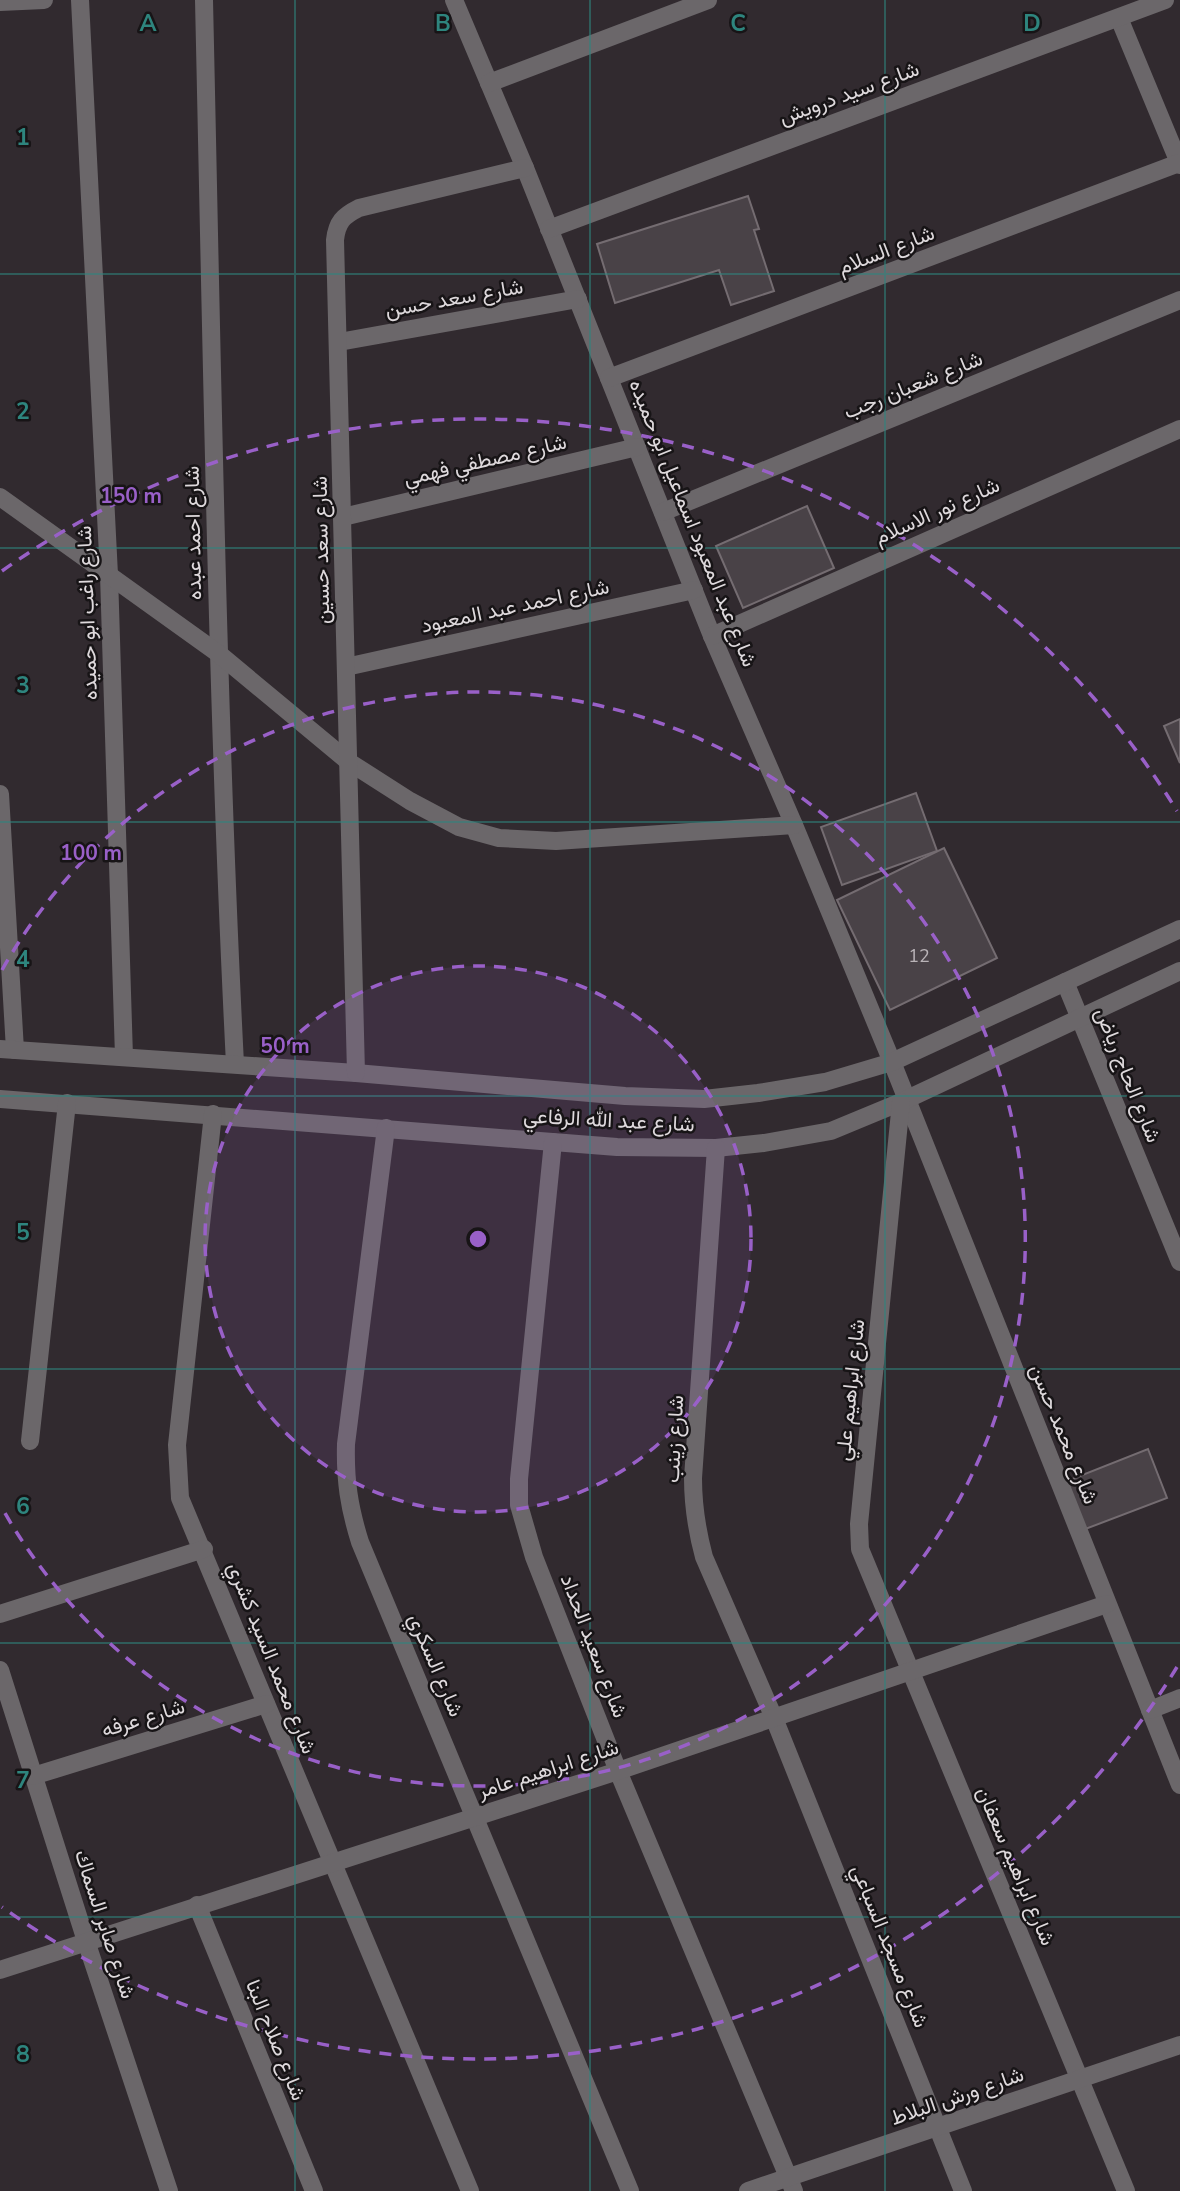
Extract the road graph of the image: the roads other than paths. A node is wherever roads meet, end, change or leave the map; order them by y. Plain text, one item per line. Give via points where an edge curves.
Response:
1 (44, 0) edge
2 (80, 0) edge
3 (204, 0) edge
4 (454, 0) edge
5 (708, 0) edge
6 (1165, 0) edge
7 (0, 2) edge
8 (1119, 18) junction
9 (489, 83) junction
10 (1172, 126) edge
11 (1180, 164) edge
12 (525, 167) junction
13 (549, 229) junction
14 (578, 299) junction
15 (1180, 300) edge
16 (339, 342) junction
17 (609, 378) junction
18 (1180, 429) edge
19 (637, 447) junction
20 (0, 497) edge
21 (663, 512) junction
22 (343, 517) junction
23 (109, 575) junction
24 (694, 590) junction
25 (712, 636) junction
26 (219, 654) junction
27 (346, 667) junction
28 (349, 762) junction
29 (0, 794) edge
30 (794, 825) junction
31 (1180, 929) edge
32 (1180, 971) edge
33 (1065, 982) junction
34 (1080, 1018) junction
35 (8, 1049) edge
36 (124, 1057) junction
37 (892, 1062) junction
38 (235, 1064) junction
39 (356, 1073) junction
40 (0, 1099) edge
41 (903, 1101) junction
42 (67, 1103) junction
43 (213, 1114) junction
44 (386, 1128) junction
45 (553, 1142) junction
46 (716, 1148) junction
47 (1180, 1262) edge
48 (30, 1441) dead end
49 (204, 1549) junction
50 (1107, 1604) junction
51 (0, 1614) edge
52 (0, 1671) edge
53 (911, 1672) junction
54 (1180, 1698) edge
55 (266, 1704) junction
56 (1150, 1710) junction
57 (774, 1718) junction
58 (618, 1771) junction
59 (33, 1776) junction
60 (1180, 1785) edge
61 (475, 1816) junction
62 (332, 1862) junction
63 (197, 1905) junction
64 (86, 1941) junction
65 (0, 1970) edge
66 (1180, 2045) edge
67 (1079, 2079) junction
68 (937, 2127) junction
69 (791, 2184) edge
70 (169, 2191) edge
71 (314, 2191) edge
72 (470, 2191) edge
73 (630, 2191) edge
74 (748, 2191) edge
75 (963, 2191) edge
76 (1126, 2191) edge

1 - 7 street
2 - 23 street, شارع راغب ابو حميده
3 - 26 street, شارع احمد عبده
4 - 9 street, شارع عبد المعبود اسماعيل ابو حميده
5 - 9 street
6 - 8 street, شارع سيد درويش
8 - 10 street
8 - 13 street, شارع سيد درويش
9 - 12 street, شارع عبد المعبود اسماعيل ابو حميده
10 - 11 street
11 - 17 street, شارع السلام
12 - 13 street, شارع عبد المعبود اسماعيل ابو حميده
12 - 16 street, شارع سعد حسين via 345,214 337,225 335,240
13 - 14 street, شارع عبد المعبود اسماعيل ابو حميده
14 - 16 street, شارع سعد حسن
14 - 17 street, شارع عبد المعبود اسماعيل ابو حميده
15 - 21 street, شارع شعبان رجب
16 - 22 street, شارع سعد حسين
17 - 19 street, شارع عبد المعبود اسماعيل ابو حميده
18 - 25 street, شارع نور الاسلام
19 - 21 street, شارع عبد المعبود اسماعيل ابو حميده
19 - 22 street, شارع مصطفي فهمي
20 - 23 street
21 - 24 street, شارع عبد المعبود اسماعيل ابو حميده
22 - 27 street, شارع سعد حسين
23 - 26 street
23 - 36 street, شارع راغب ابو حميده
24 - 25 street, شارع عبد المعبود اسماعيل ابو حميده
24 - 27 street, شارع احمد عبد المعبود
25 - 30 street, شارع عبد المعبود اسماعيل ابو حميده
26 - 28 street
26 - 38 street, شارع احمد عبده
27 - 28 street, شارع سعد حسين
28 - 30 street via 459,827 499,838 556,841
28 - 39 street, شارع سعد حسين
29 - 35 street
30 - 37 street, شارع عبد المعبود اسماعيل ابو حميده
31 - 33 street, شارع عبد الله الرفاعي
32 - 34 street, شارع عبد الله الرفاعي
33 - 34 street, شارع الحاج رياض
33 - 37 street, شارع عبد الله الرفاعي
34 - 41 street, شارع عبد الله الرفاعي
34 - 47 street, شارع الحاج رياض
35 - 36 street, شارع عبد الله الرفاعي
36 - 38 street, شارع عبد الله الرفاعي
37 - 39 street, شارع عبد الله الرفاعي via 825,1082 704,1099
37 - 41 street, شارع محمد حسن
38 - 39 street, شارع عبد الله الرفاعي
40 - 42 street, شارع عبد الله الرفاعي
41 - 46 street, شارع عبد الله الرفاعي via 831,1131
41 - 50 street, شارع محمد حسن
41 - 53 street, شارع ابراهيم علي via 858,1537
42 - 43 street, شارع عبد الله الرفاعي
42 - 48 street
43 - 44 street, شارع عبد الله الرفاعي
43 - 49 street, شارع محمد السيد كشري via 177,1445 180,1498
44 - 45 street, شارع عبد الله الرفاعي
44 - 61 street, شارع السكري via 345,1478 360,1542
45 - 46 street, شارع عبد الله الرفاعي
45 - 58 street, شارع سعيد الحداد via 519,1505 534,1557
46 - 57 street, شارع زينب via 693,1505 704,1558
49 - 51 street
49 - 55 street, شارع محمد السيد كشري
50 - 53 street, شارع ابراهيم عامر
50 - 56 street, شارع محمد حسن
52 - 59 street, شارع صابر السماك
53 - 57 street, شارع ابراهيم عامر
53 - 67 street, شارع ابراهيم سعفان
54 - 56 street
55 - 59 street, شارع عرفه
55 - 62 street, شارع محمد السيد كشري
56 - 60 street, شارع محمد حسن
57 - 58 street, شارع ابراهيم عامر
57 - 68 street, شارع مسجد السباعي
58 - 61 street, شارع ابراهيم عامر
58 - 69 street, شارع سعيد الحداد
59 - 64 street, شارع صابر السماك
61 - 62 street, شارع ابراهيم عامر
61 - 73 street, شارع السكري
62 - 63 street, شارع ابراهيم عامر
62 - 72 street, شارع محمد السيد كشري
63 - 64 street, شارع ابراهيم عامر
63 - 71 street, شارع صلاح البنا
64 - 65 street, شارع ابراهيم عامر
64 - 70 street, شارع صابر السماك
66 - 67 street, شارع ورش البلاط
67 - 68 street, شارع ورش البلاط
67 - 76 street, شارع ابراهيم سعفان
68 - 69 street, شارع ورش البلاط
68 - 75 street, شارع مسجد السباعي
69 - 74 street, شارع ورش البلاط

